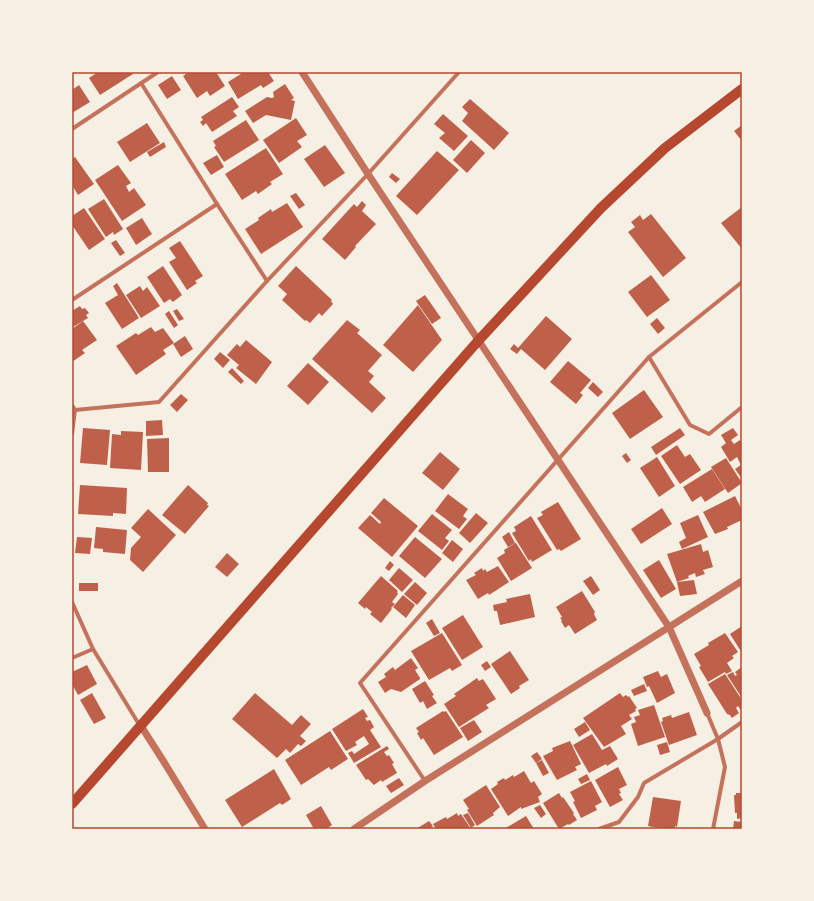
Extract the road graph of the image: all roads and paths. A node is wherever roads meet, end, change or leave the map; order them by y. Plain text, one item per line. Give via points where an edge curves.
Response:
1 (158, 72) edge
2 (302, 72) edge
3 (459, 72) edge
4 (141, 83) junction
5 (742, 89) edge
6 (72, 129) edge
7 (368, 174) junction
8 (217, 204) junction
9 (267, 281) junction
10 (742, 282) edge
11 (72, 300) edge
12 (478, 341) junction
13 (649, 357) junction
14 (72, 405) edge
15 (742, 407) edge
16 (75, 410) junction
17 (72, 434) edge
18 (557, 460) junction
19 (742, 581) edge
20 (72, 602) edge
21 (668, 627) junction
22 (93, 649) junction
23 (72, 658) edge
24 (707, 713) joint
25 (742, 722) edge
26 (141, 726) junction
27 (718, 739) junction
28 (425, 781) junction
29 (72, 804) edge
30 (205, 829) edge
31 (354, 829) edge
32 (599, 829) edge
33 (713, 829) edge

1 - 4 street
2 - 7 street
3 - 7 street
4 - 6 street
4 - 8 street
5 - 12 main road via 666,148 601,208
7 - 9 street
7 - 12 street
8 - 9 street
8 - 11 street
9 - 16 street via 159,402
10 - 13 street
12 - 18 street
12 - 26 main road
13 - 15 street via 690,425 709,434
13 - 18 street
14 - 16 street
16 - 17 street
18 - 21 street
18 - 28 street via 360,683
19 - 21 street
20 - 22 street
21 - 24 street
21 - 28 street
22 - 23 street
22 - 26 street
24 - 27 street
25 - 27 street
26 - 29 main road
26 - 30 street
27 - 32 street via 644,783 638,797 619,822
27 - 33 street via 724,767
28 - 31 street

